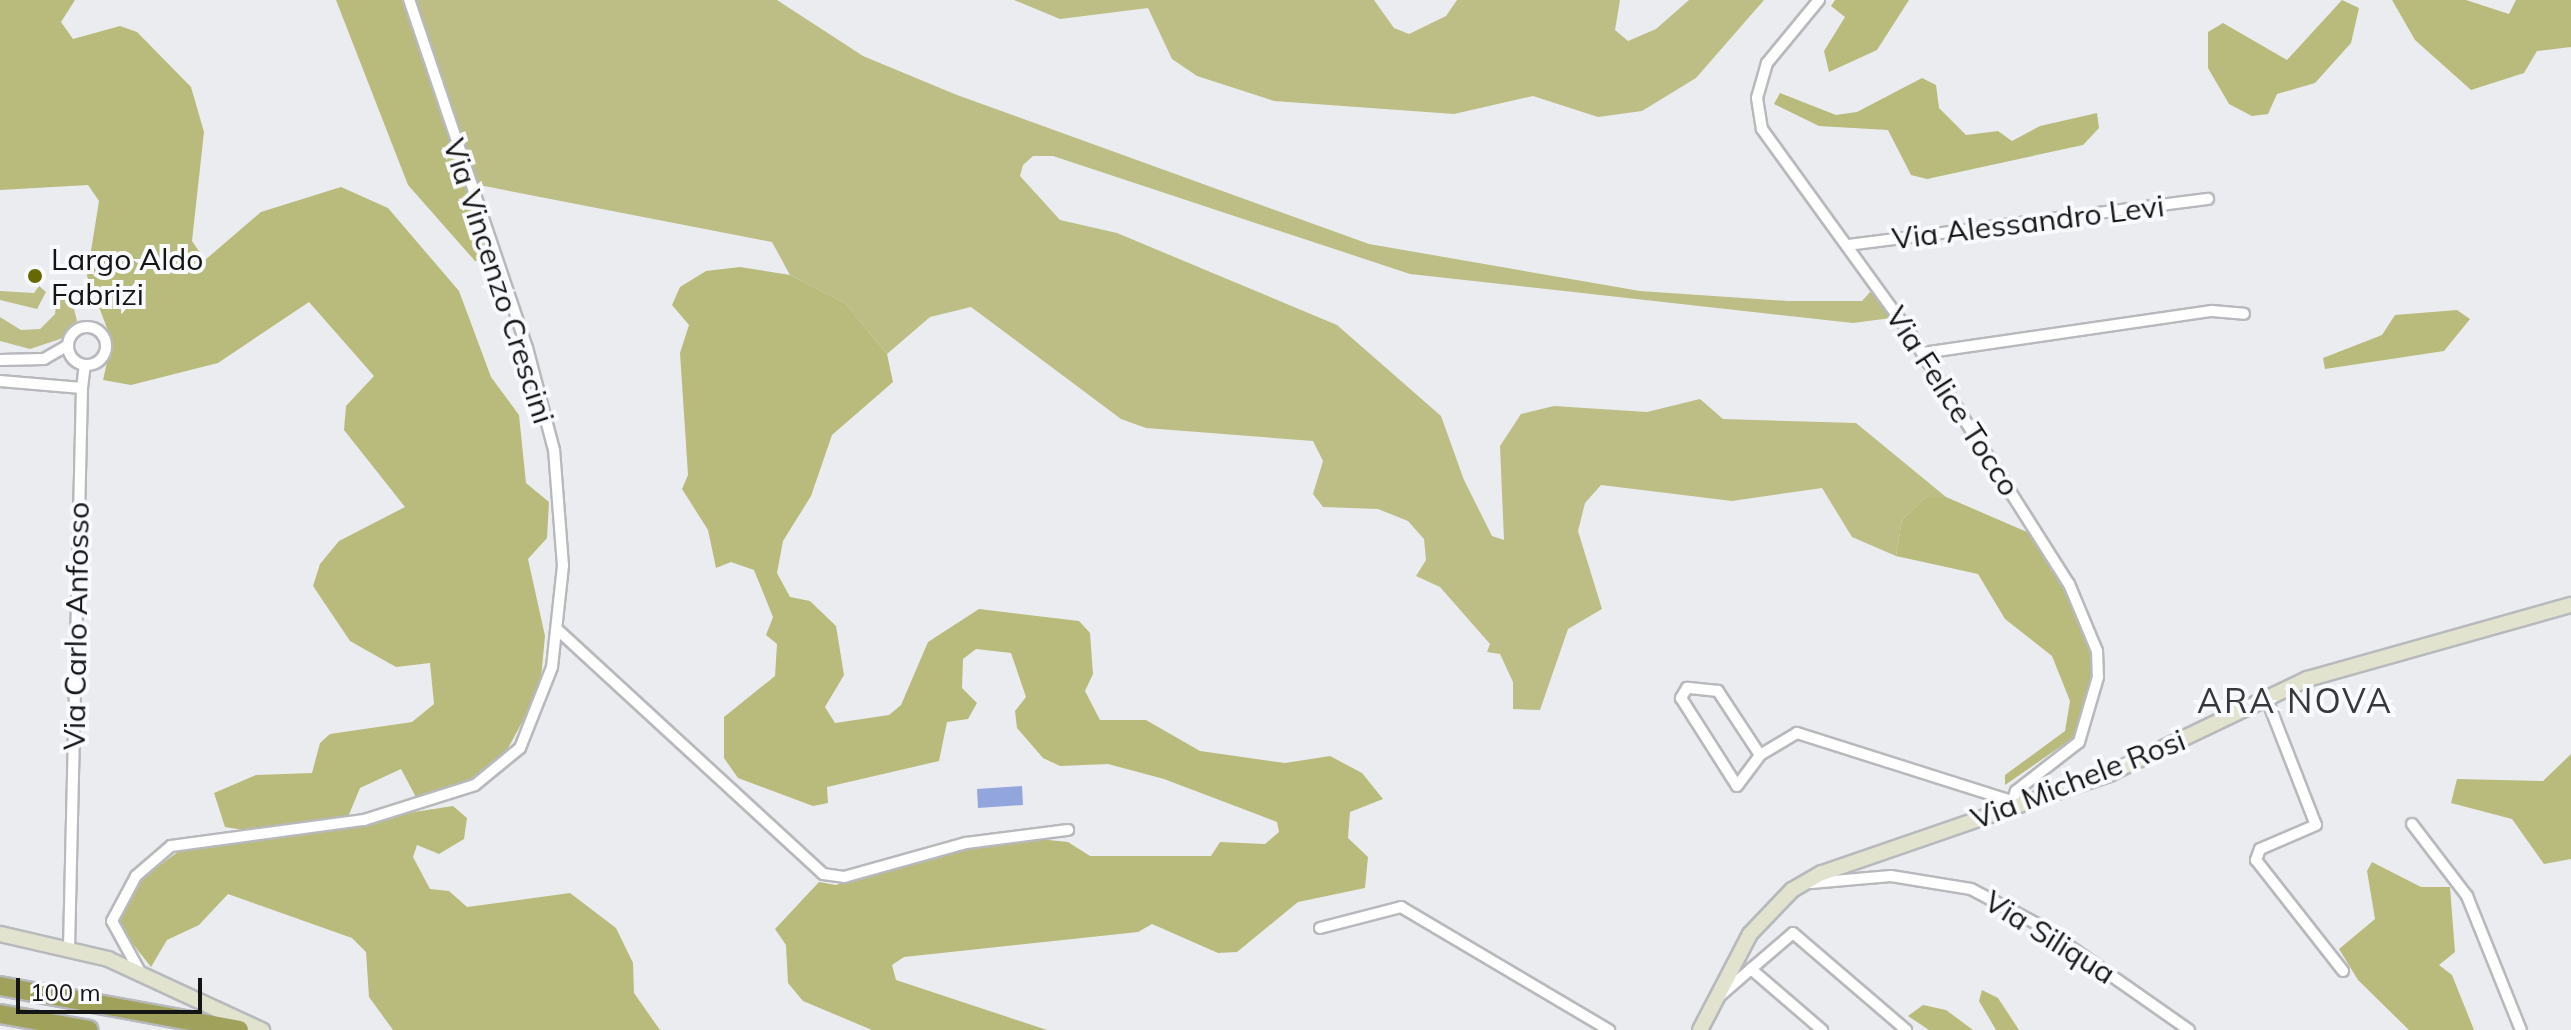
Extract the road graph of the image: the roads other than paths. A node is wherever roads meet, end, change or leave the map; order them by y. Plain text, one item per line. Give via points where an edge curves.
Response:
1 (409, 0) edge
2 (1819, 0) edge
3 (2208, 199) dead end
4 (1848, 245) junction
5 (2244, 314) dead end
6 (68, 345) junction
7 (1923, 353) junction
8 (0, 360) edge
9 (85, 365) junction
10 (0, 381) edge
11 (82, 388) junction
12 (2571, 605) edge
13 (559, 631) junction
14 (2266, 697) junction
15 (1760, 755) junction
16 (2010, 805) junction
17 (2412, 824) dead end
18 (1068, 830) dead end
19 (1801, 884) junction
20 (1320, 928) dead end
21 (0, 934) edge
22 (69, 946) junction
23 (1751, 969) junction
24 (2343, 971) dead end
25 (142, 973) junction
26 (0, 986) edge
27 (0, 996) edge
28 (1710, 1005) junction
29 (4, 1015) edge
30 (89, 1030) edge
31 (175, 1030) edge
32 (239, 1030) edge
33 (262, 1030) edge
34 (1609, 1030) edge
35 (1700, 1030) edge
36 (1822, 1030) edge
37 (1906, 1030) edge
38 (2189, 1030) edge
39 (2521, 1030) edge

1 - 13 street, Via Vincenzo Crescini via 550,430 564,511
2 - 4 street, Via Felice Tocco via 1774,51 1757,112 1774,148
3 - 4 street, Via Alessandro Levi
4 - 7 street, Via Felice Tocco
5 - 7 street via 2212,311
6 - 8 street via 44,359
6 - 9 street
6 - 9 street via 81,327 103,334 105,353
7 - 16 street, Via Felice Tocco via 2074,592 2097,651 2098,677 2079,742
9 - 11 street
10 - 11 street
11 - 22 street, Via Carlo Anfosso
12 - 14 street, Via Michele Rosi via 2374,657
13 - 18 street via 823,874 844,877 966,843
13 - 25 street, Via Vincenzo Crescini via 525,740 489,777 364,820 191,838 155,858 130,884 111,924
14 - 16 street, Via Michele Rosi via 2109,774
14 - 24 street via 2316,823 2260,849 2256,860
15 - 15 street via 1737,786 1681,698 1687,688 1718,691
15 - 16 street via 1797,733
16 - 19 street, Via Michele Rosi
17 - 39 street via 2467,896
19 - 28 street, Via Michele Rosi via 1750,934
19 - 38 street, Via Siliqua via 1891,876 1971,889 2039,925
20 - 34 street via 1401,907
21 - 22 street
22 - 25 street
23 - 28 street
23 - 36 street
23 - 37 street via 1793,933
25 - 33 street
26 - 32 highway
27 - 31 highway
28 - 35 street, Via Michele Rosi
29 - 30 highway

